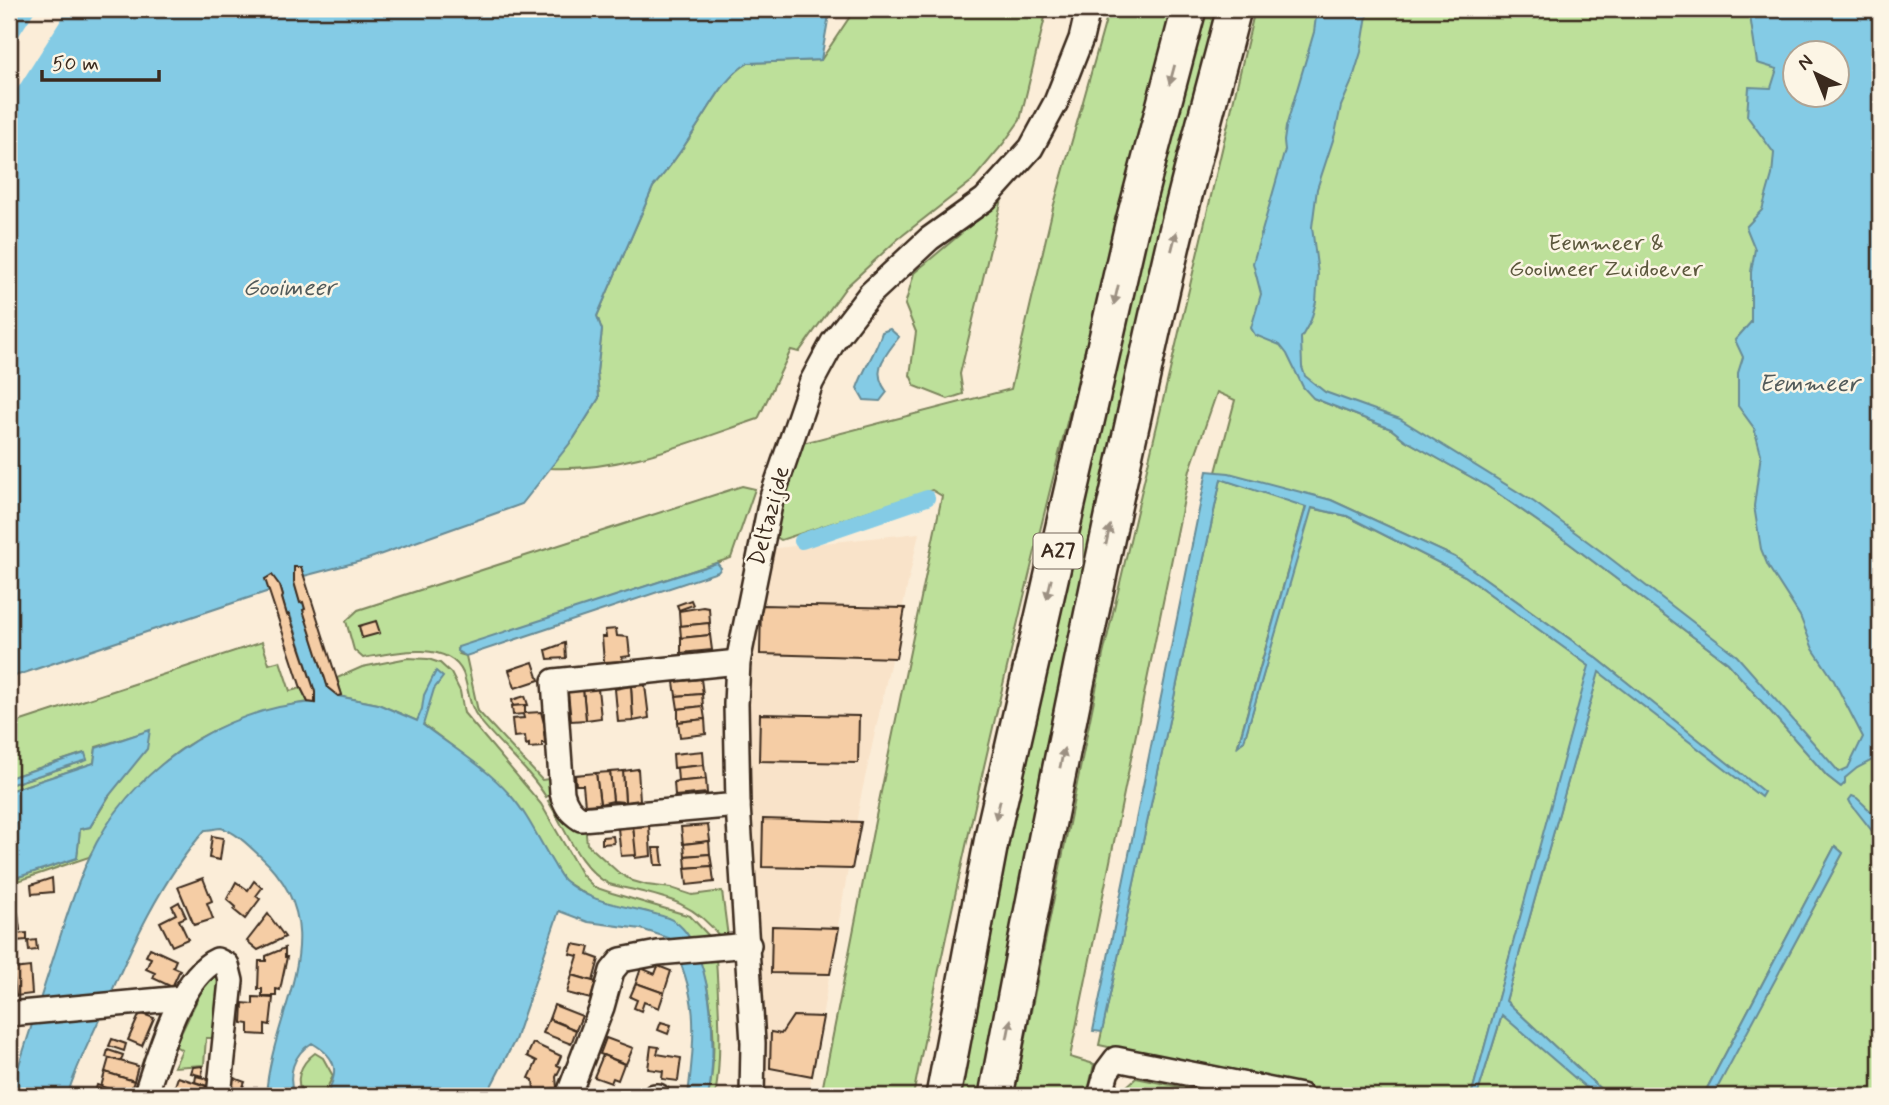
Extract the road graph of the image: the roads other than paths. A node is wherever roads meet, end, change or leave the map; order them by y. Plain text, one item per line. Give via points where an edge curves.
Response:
1 (1088, 9) edge
2 (1189, 9) edge
3 (1234, 9) edge
4 (738, 662) junction
5 (738, 804) junction
6 (749, 945) junction
7 (183, 998) junction
8 (17, 1014) edge
9 (145, 1096) edge
10 (219, 1096) edge
11 (568, 1096) edge
12 (751, 1096) edge
13 (943, 1096) edge
14 (996, 1096) edge
15 (1100, 1096) edge
16 (1301, 1096) edge

1 - 4 street, Deltazijde via 1056,102 1031,148 985,199 929,239 870,294 822,362 771,500
2 -> 13 highway, A27 via 1132,225 996,819
14 -> 3 highway, A27 via 1113,511 1171,251
4 - 5 street, Deltazijde
4 - 5 street via 554,681 562,793 581,819
5 - 6 street, Deltazijde
6 - 11 street via 621,960 612,971
6 - 12 street, Deltazijde
7 - 8 street
7 - 9 street
7 - 10 street via 204,966 216,960 226,965 231,981
15 - 16 street via 1116,1059

